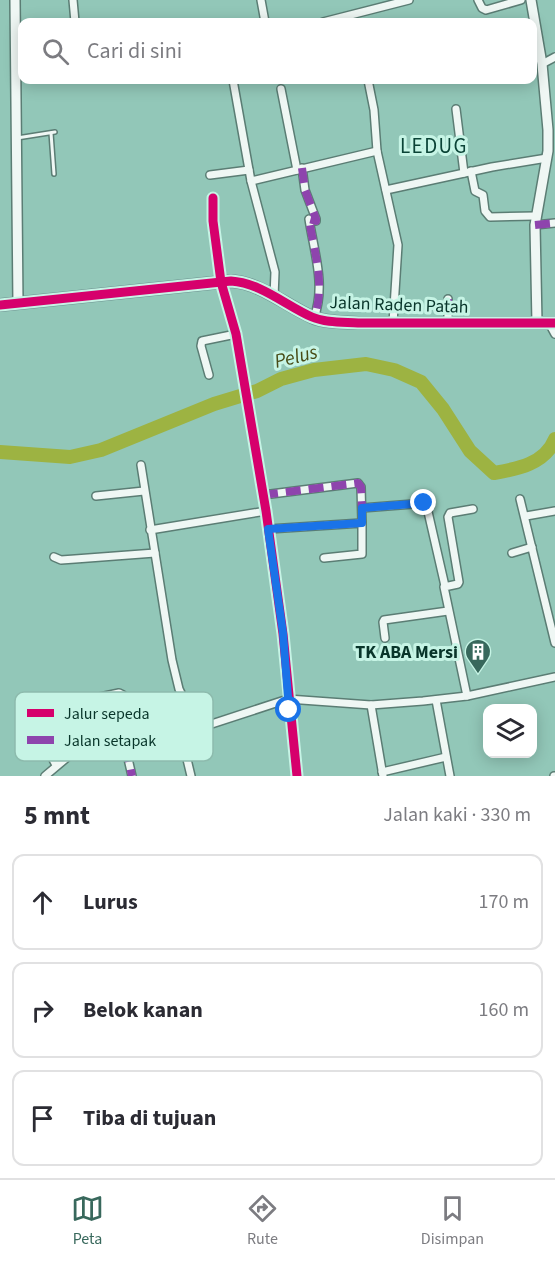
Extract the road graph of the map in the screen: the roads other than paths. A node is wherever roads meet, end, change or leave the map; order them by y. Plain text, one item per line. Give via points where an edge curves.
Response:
1 (15, 0) edge
2 (73, 0) edge
3 (261, 0) edge
4 (409, 0) edge
5 (478, 0) edge
6 (521, 0) edge
7 (531, 0) edge
8 (75, 18) edge
9 (264, 18) edge
10 (353, 18) edge
11 (534, 18) edge
12 (537, 35) edge
13 (555, 57) edge
14 (542, 64) junction
15 (234, 84) edge
16 (369, 84) edge
17 (281, 89) dead end
18 (456, 109) dead end
19 (551, 129) edge
20 (15, 139) junction
21 (377, 151) junction
22 (547, 158) junction
23 (300, 169) junction
24 (249, 170) junction
25 (468, 172) junction
26 (54, 174) dead end
27 (210, 176) dead end
28 (251, 181) junction
29 (386, 190) junction
30 (213, 198) dead end
31 (535, 221) junction
32 (555, 223) edge
33 (222, 282) junction
34 (274, 297) junction
35 (448, 299) dead end
36 (18, 304) junction
37 (0, 305) edge
38 (314, 318) junction
39 (393, 322) junction
40 (547, 323) edge
41 (448, 324) junction
42 (236, 334) junction
43 (555, 334) edge
44 (209, 375) dead end
45 (141, 465) dead end
46 (144, 491) junction
47 (263, 495) junction
48 (96, 496) dead end
49 (520, 499) dead end
50 (362, 508) junction
51 (473, 509) dead end
52 (266, 511) junction
53 (555, 511) edge
54 (526, 516) junction
55 (362, 523) junction
56 (268, 529) junction
57 (150, 530) junction
58 (532, 547) junction
59 (155, 553) junction
60 (512, 553) dead end
61 (54, 557) dead end
62 (324, 558) dead end
63 (445, 586) junction
64 (448, 611) junction
65 (385, 638) dead end
66 (555, 643) edge
67 (555, 677) edge
68 (180, 692) edge
69 (467, 696) junction
70 (289, 704) junction
71 (437, 704) junction
72 (372, 707) junction
73 (213, 724) edge
74 (446, 757) junction
75 (129, 761) edge
76 (187, 761) edge
77 (56, 771) edge
78 (382, 774) edge
79 (45, 776) edge
80 (132, 776) edge
81 (191, 776) edge
82 (297, 776) edge
83 (450, 776) edge

1 - 20 street
2 - 8 street
3 - 9 street
4 - 10 street
5 - 6 street via 486,10
7 - 11 street
12 - 14 street
13 - 14 street
14 - 19 street
15 - 24 street
16 - 21 street
17 - 23 street
18 - 25 street
19 - 22 street
20 - 26 lane via 53,133
20 - 36 street
21 - 23 street
21 - 29 street
22 - 25 street
22 - 31 street
23 - 28 street
23 - 38 street via 316,219 309,219 319,276
24 - 27 street
24 - 28 street
25 - 29 street
25 - 31 street via 475,191 483,195 488,216
28 - 34 street via 275,272
29 - 39 street via 399,254
30 - 33 street
31 - 32 street
31 - 40 street
33 - 34 main road, Jalan Raden Patah via 245,283
33 - 36 main road, Jalan Raden Patah
33 - 42 street
34 - 38 main road, Jalan Raden Patah
35 - 41 street
36 - 37 main road, Jalan Raden Patah
38 - 39 main road, Jalan Raden Patah via 333,322
39 - 41 main road, Jalan Raden Patah
40 - 41 main road, Jalan Raden Patah
40 - 43 street
42 - 44 street via 202,341
42 - 47 street
45 - 46 street
46 - 48 street
46 - 57 street
47 - 50 street via 358,483
47 - 52 street
49 - 54 street
50 - 55 street
50 - 63 street via 426,503
51 - 63 street via 450,513 448,517 459,582
52 - 56 street
52 - 57 street
53 - 54 street
54 - 58 street
55 - 56 street
55 - 62 street via 362,554
56 - 70 street
57 - 59 street
58 - 60 street
58 - 66 street
59 - 61 street via 61,560
59 - 68 street
63 - 64 street
64 - 65 street via 384,620
64 - 69 street
67 - 69 street
69 - 71 street
70 - 72 street
70 - 73 street
70 - 82 street
71 - 72 street
71 - 74 street
72 - 78 street
74 - 78 street
74 - 83 street
75 - 80 street
76 - 81 street
77 - 79 street

